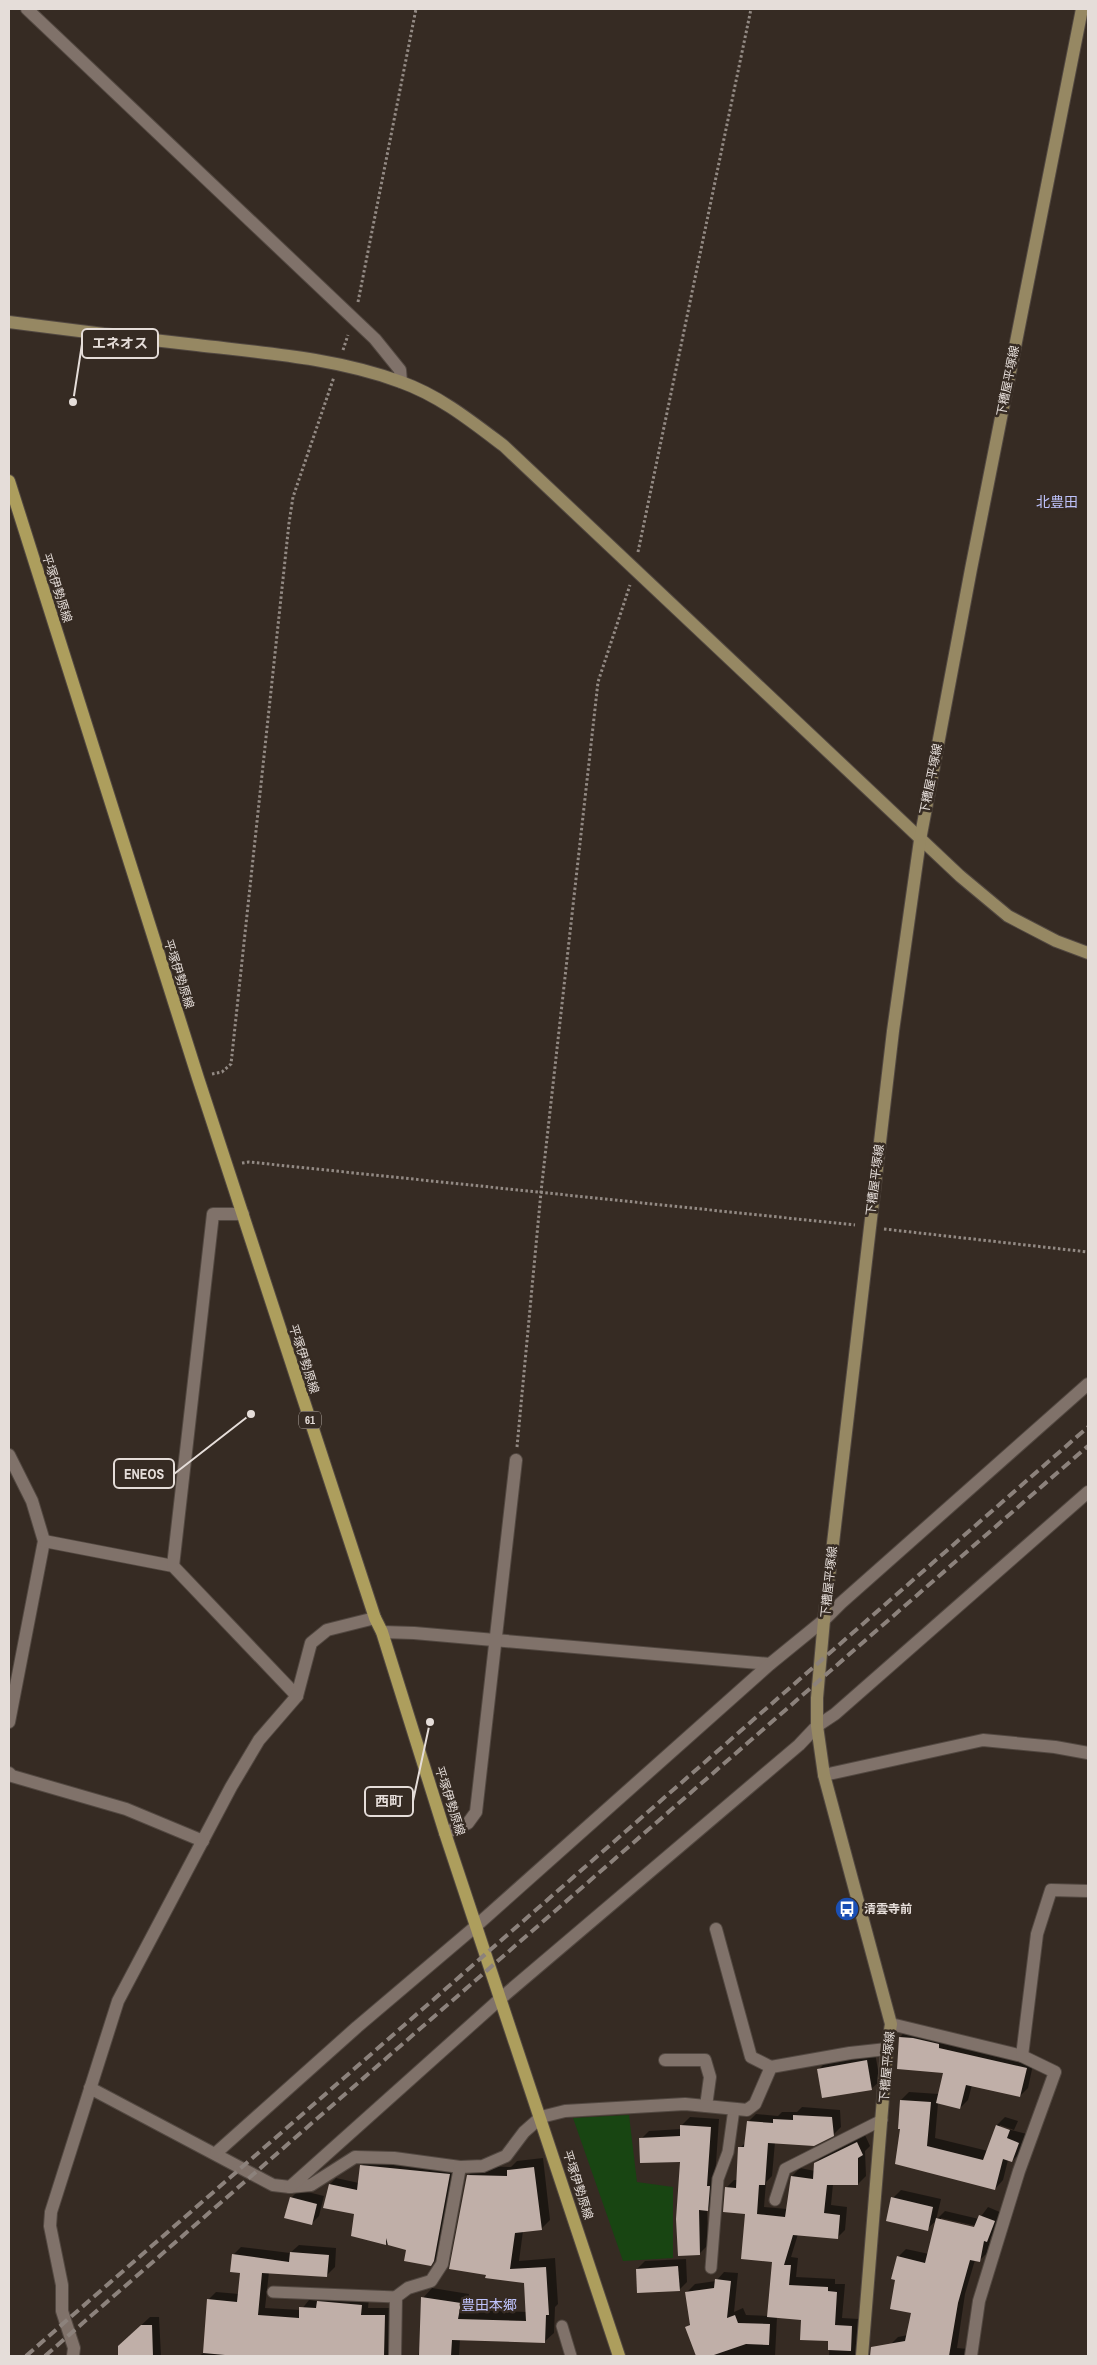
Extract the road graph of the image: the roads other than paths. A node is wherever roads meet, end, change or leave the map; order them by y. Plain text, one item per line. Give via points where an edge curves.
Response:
1 (27, 9) edge
2 (1082, 9) edge
3 (9, 322) edge
4 (401, 382) junction
5 (9, 481) edge
6 (920, 840) junction
7 (1088, 953) edge
8 (243, 1214) junction
9 (1088, 1384) edge
10 (9, 1455) edge
11 (516, 1460) road end
12 (1088, 1492) edge
13 (44, 1541) junction
14 (173, 1566) junction
15 (375, 1618) junction
16 (824, 1620) junction
17 (382, 1632) junction
18 (496, 1641) junction
19 (770, 1664) junction
20 (297, 1696) junction
21 (9, 1722) edge
22 (817, 1726) junction
23 (1088, 1753) edge
24 (9, 1772) edge
25 (824, 1775) junction
26 (445, 1833) junction
27 (203, 1841) junction
28 (1088, 1891) edge
29 (476, 1926) junction
30 (716, 1929) dead end
31 (500, 1998) junction
32 (891, 2024) junction
33 (887, 2049) junction
34 (1022, 2056) junction
35 (664, 2060) dead end
36 (771, 2067) junction
37 (90, 2088) junction
38 (706, 2106) junction
39 (734, 2109) junction
40 (541, 2117) junction
41 (882, 2120) junction
42 (216, 2153) junction
43 (460, 2167) junction
44 (290, 2187) junction
45 (775, 2200) dead end
46 (711, 2268) dead end
47 (273, 2292) dead end
48 (396, 2297) junction
49 (562, 2326) dead end
50 (73, 2356) edge
51 (395, 2356) edge
52 (571, 2356) edge
53 (619, 2356) edge
54 (862, 2356) edge
55 (971, 2356) edge

1 - 4 street via 375,339 400,370
2 - 6 main road, 下糟屋平塚線
3 - 4 main road via 270,353 338,364
4 - 6 main road via 463,414 504,446
5 - 8 main road, 平塚伊勢原線 / 61
6 - 7 main road via 1008,916 1056,942
6 - 16 main road, 下糟屋平塚線 via 893,1031
8 - 14 street via 213,1214
8 - 15 main road, 平塚伊勢原線 / 61
9 - 16 street
10 - 13 street via 32,1501
11 - 18 street
12 - 22 street via 835,1714
13 - 14 street
13 - 21 street
14 - 20 street
15 - 17 main road, 平塚伊勢原線 / 61
15 - 20 street via 327,1630 311,1643
16 - 19 street
16 - 22 main road, 下糟屋平塚線
17 - 18 street
17 - 26 main road, 平塚伊勢原線 / 61
18 - 19 street
18 - 26 street via 476,1812 468,1823
19 - 29 street
20 - 27 street via 259,1740
22 - 25 main road, 下糟屋平塚線
22 - 31 street
23 - 25 street via 983,1740
24 - 27 street via 12,1776 126,1809
25 - 32 main road, 下糟屋平塚線
26 - 29 main road, 平塚伊勢原線 / 61
27 - 37 street via 118,2001
28 - 34 street via 1051,1890 1036,1934
29 - 31 main road, 平塚伊勢原線 / 61
29 - 42 street
30 - 36 street via 751,2057
31 - 40 main road, 平塚伊勢原線 / 61
31 - 44 street
32 - 33 main road, 下糟屋平塚線
32 - 34 street
33 - 36 street
33 - 41 main road, 下糟屋平塚線
34 - 55 street via 1055,2072 979,2301
35 - 38 street via 705,2060 710,2078
36 - 39 street via 755,2104 747,2110
37 - 42 street
37 - 50 street via 51,2212 50,2226 62,2285 62,2311 74,2348
38 - 39 street
38 - 40 street via 685,2104 574,2110
39 - 46 lane via 728,2152 718,2179
40 - 43 street via 524,2132 506,2156 483,2166
40 - 53 main road, 平塚伊勢原線 / 61
41 - 45 lane via 784,2169
41 - 54 main road, 下糟屋平塚線
42 - 44 street via 273,2185
43 - 44 street via 394,2158 355,2157 311,2184
43 - 48 street via 442,2264 431,2280 408,2288
47 - 48 lane
48 - 51 street
49 - 52 lane

